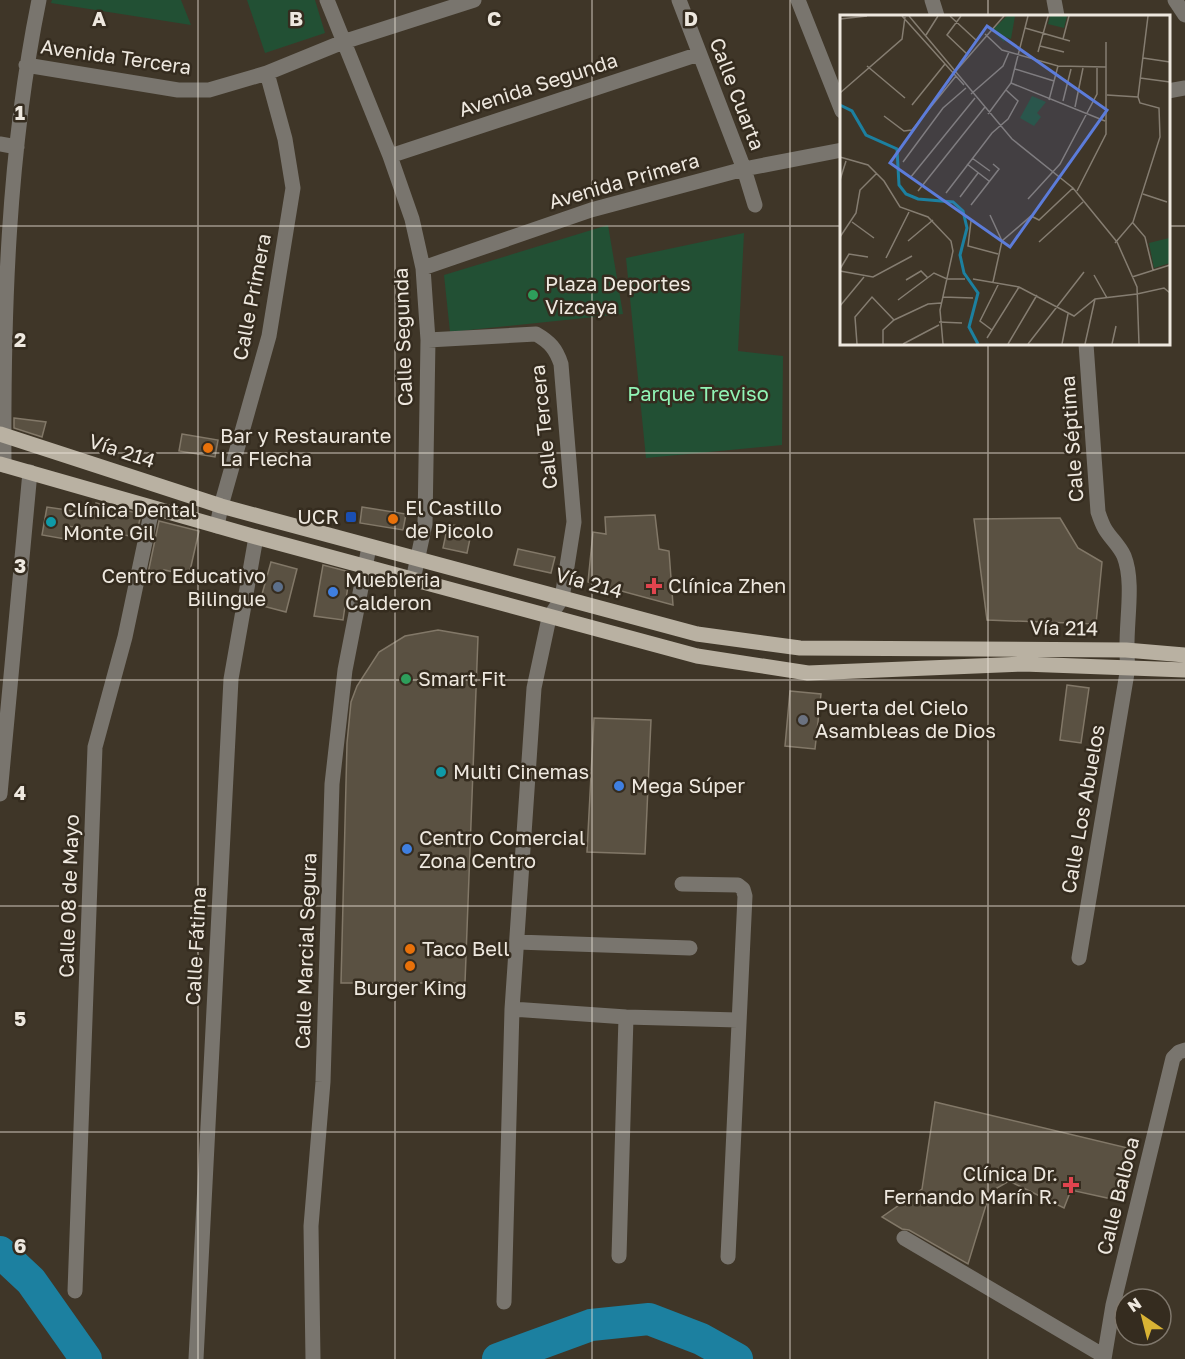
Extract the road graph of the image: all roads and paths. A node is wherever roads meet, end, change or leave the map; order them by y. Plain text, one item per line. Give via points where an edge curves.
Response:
1 (39, 0) edge
2 (327, 0) edge
3 (474, 0) edge
4 (679, 0) edge
5 (798, 0) edge
6 (932, 0) edge
7 (1054, 0) edge
8 (1175, 0) edge
9 (937, 15) edge
10 (1057, 15) edge
11 (1185, 15) edge
12 (343, 42) junction
13 (699, 54) junction
14 (26, 65) junction
15 (267, 73) junction
16 (1185, 88) edge
17 (1170, 92) edge
18 (840, 106) edge
19 (0, 144) edge
20 (17, 147) junction
21 (840, 150) edge
22 (390, 156) junction
23 (744, 169) junction
24 (755, 205) dead end
25 (423, 268) junction
26 (3, 280) edge
27 (428, 340) junction
28 (1086, 345) edge
29 (2, 435) edge
30 (2, 465) edge
31 (30, 472) junction
32 (221, 506) junction
33 (152, 508) junction
34 (217, 526) junction
35 (256, 537) junction
36 (369, 547) junction
37 (418, 558) junction
38 (366, 567) junction
39 (413, 580) junction
40 (562, 598) junction
41 (549, 618) junction
42 (1126, 650) junction
43 (1185, 656) edge
44 (1128, 667) junction
45 (1185, 670) edge
46 (0, 794) edge
47 (682, 884) dead end
48 (517, 942) junction
49 (690, 948) dead end
50 (1079, 958) dead end
51 (512, 1009) junction
52 (626, 1017) junction
53 (738, 1020) junction
54 (1185, 1050) edge
55 (904, 1238) dead end
56 (618, 1256) dead end
57 (728, 1257) dead end
58 (75, 1292) dead end
59 (504, 1302) dead end
60 (1104, 1357) edge
61 (196, 1359) edge
62 (313, 1359) edge

1 - 14 street
2 - 12 street, Calle Segunda
3 - 12 street, Avenida Tercera
4 - 13 street, Calle Cuarta
5 - 18 street
6 - 9 street
7 - 10 street
8 - 11 street
12 - 15 street, Avenida Tercera
12 - 22 street, Calle Segunda
13 - 22 street, Avenida Segunda
13 - 23 street, Calle Cuarta
14 - 15 street, Avenida Tercera via 178,90 209,90
14 - 20 street
15 - 32 street, Calle Primera via 285,138 293,188 268,336
16 - 17 street
19 - 20 street
20 - 26 street
21 - 23 street, Avenida Primera
22 - 25 street, Calle Segunda via 412,219
23 - 24 street, Calle Cuarta
23 - 25 street, Avenida Primera via 591,210
25 - 27 street, Calle Segunda
26 - 29 street
27 - 37 street, Calle Segunda via 425,524
27 - 40 street, Calle Tercera via 536,334 556,350 561,364 574,522
28 - 42 street, Cale Séptima via 1098,512 1124,557 1128,578
29 - 30 street
29 - 32 main road, Vía 214
30 - 31 main road, Vía 214
31 - 33 main road, Vía 214
31 - 46 street
32 - 34 street, Calle Primera
32 - 36 main road, Vía 214
33 - 34 main road, Vía 214
33 - 58 street, Calle 08 de Mayo via 125,636 95,747
34 - 35 main road, Vía 214
35 - 38 main road, Vía 214
35 - 61 street, Calle Fátima via 231,680
36 - 37 main road, Vía 214
36 - 38 street, Calle Marcial Segura
37 - 39 street, Calle Segunda
37 - 40 main road, Vía 214
38 - 39 main road, Vía 214
38 - 62 street, Calle Marcial Segura via 345,670 332,784 323,1082 311,1226
39 - 41 main road, Vía 214
40 - 41 street
40 - 42 main road, Vía 214 via 697,634 800,648
41 - 44 main road, Vía 214 via 697,656 808,673 1023,664
41 - 48 street via 534,688
42 - 43 main road, Vía 214
42 - 44 street, Cale Séptima
44 - 45 main road, Vía 214
44 - 50 street, Calle Los Abuelos
47 - 53 street via 738,885 743,889
48 - 49 street
48 - 51 street
51 - 52 street
51 - 59 street
52 - 53 street
52 - 56 street
53 - 57 street
54 - 60 street, Calle Balboa via 1173,1058
55 - 60 street

